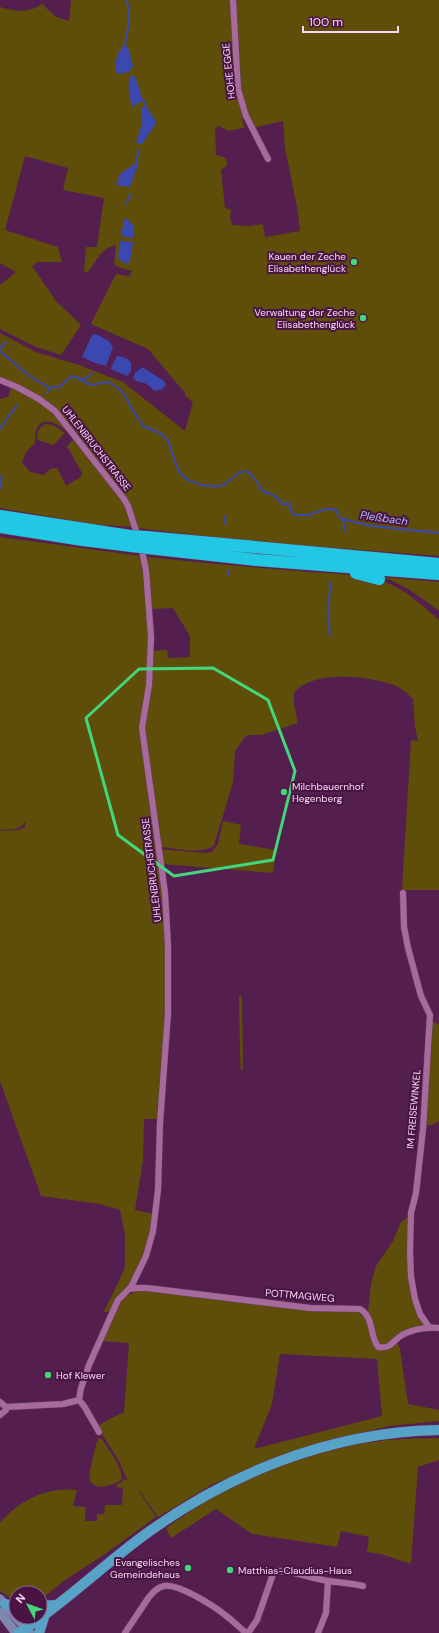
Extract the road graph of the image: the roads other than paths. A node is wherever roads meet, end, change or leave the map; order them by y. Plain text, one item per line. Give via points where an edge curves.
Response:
1 (233, 0) edge
2 (268, 158) dead end
3 (0, 380) edge
4 (0, 516) edge
5 (0, 527) edge
6 (131, 541) junction
7 (147, 543) junction
8 (439, 564) edge
9 (330, 566) junction
10 (439, 574) edge
11 (379, 579) dead end
12 (403, 893) dead end
13 (129, 1289) junction
14 (429, 1328) junction
15 (439, 1328) edge
16 (79, 1400) junction
17 (0, 1402) edge
18 (6, 1407) junction
19 (0, 1416) edge
20 (439, 1430) edge
21 (99, 1432) dead end
22 (328, 1581) junction
23 (363, 1586) dead end
24 (2, 1605) edge
25 (48, 1608) edge
26 (25, 1632) edge
27 (16, 1633) edge
28 (125, 1633) edge
29 (247, 1633) edge
30 (318, 1633) edge

1 - 2 street, HOHE EGGE via 238,89 246,116
3 - 13 street, UHLENBRUCHSTRASSE via 55,410 114,485 128,506 146,570 151,637 149,685 142,728 165,893 168,1000 156,1211 146,1256
4 - 6 highway
5 - 6 highway via 84,540
6 - 7 highway, bridge
7 - 8 highway
7 - 9 highway via 249,559
9 - 10 highway
9 - 11 highway
12 - 14 street, IM FREISEWINKEL via 408,948 421,996 430,1014 416,1193 411,1213 410,1252 415,1299 420,1314
13 - 14 street, POTTMAGWEG via 147,1288 310,1308 360,1309 367,1313 374,1341 378,1347 384,1348 401,1336
13 - 16 street, UHLENBRUCHSTRASSE via 118,1300 87,1370
14 - 15 street, POTTMAGWEG
16 - 18 street via 63,1404
16 - 21 street
17 - 18 street
18 - 19 street
20 - 25 main road via 393,1433 342,1442 284,1459 236,1479 162,1522 56,1605
22 - 23 street
22 - 29 street via 295,1572 276,1571 257,1620
22 - 30 street via 326,1613
24 - 26 main road
24 - 27 main road
28 - 29 street via 149,1597 164,1586 180,1589 225,1614

